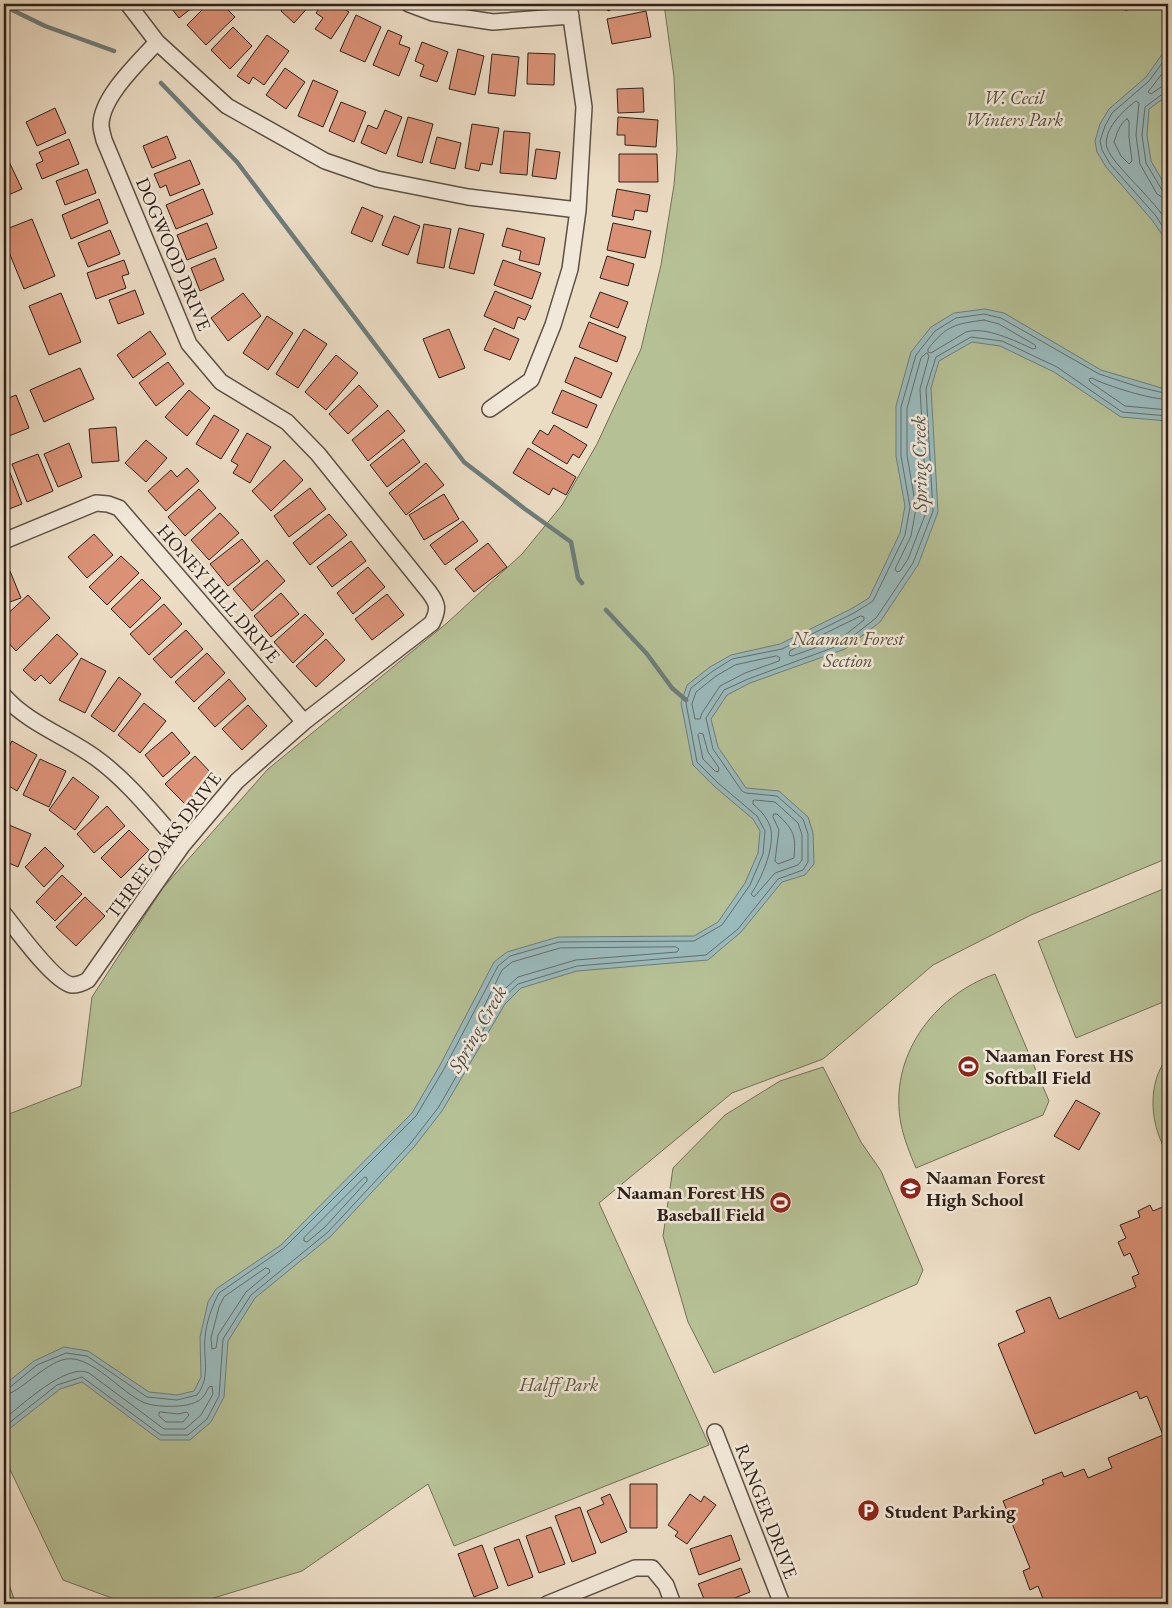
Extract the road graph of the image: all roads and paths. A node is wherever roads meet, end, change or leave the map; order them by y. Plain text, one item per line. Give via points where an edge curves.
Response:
1 (128, 4) edge
2 (409, 4) edge
3 (570, 10) edge
4 (157, 42) junction
5 (578, 210) junction
6 (490, 409) dead end
7 (4, 541) edge
8 (437, 613) joint
9 (4, 696) edge
10 (304, 722) junction
11 (182, 846) junction
12 (4, 914) edge
13 (715, 1432) dead end
14 (547, 1604) edge
15 (673, 1604) edge
16 (782, 1604) edge

1 - 4 street
2 - 3 street via 433,14 494,22
3 - 5 street via 584,107
4 - 5 street via 228,106 326,161 378,179 468,197
4 - 8 street, DOGWOOD DRIVE via 110,96 101,125 104,140 189,344 221,382 287,422 318,454 436,601
5 - 6 street via 570,269 531,380
7 - 10 street, HONEY HILL DRIVE via 96,503 119,508
8 - 10 street, THREE OAKS DRIVE via 432,623
9 - 11 street via 14,707 45,728 96,757 122,780
10 - 11 street, THREE OAKS DRIVE via 237,781
11 - 12 street, THREE OAKS DRIVE via 88,980 79,984 71,985 57,978
13 - 16 street, RANGER DRIVE
14 - 15 street via 635,1568 652,1568 666,1585

